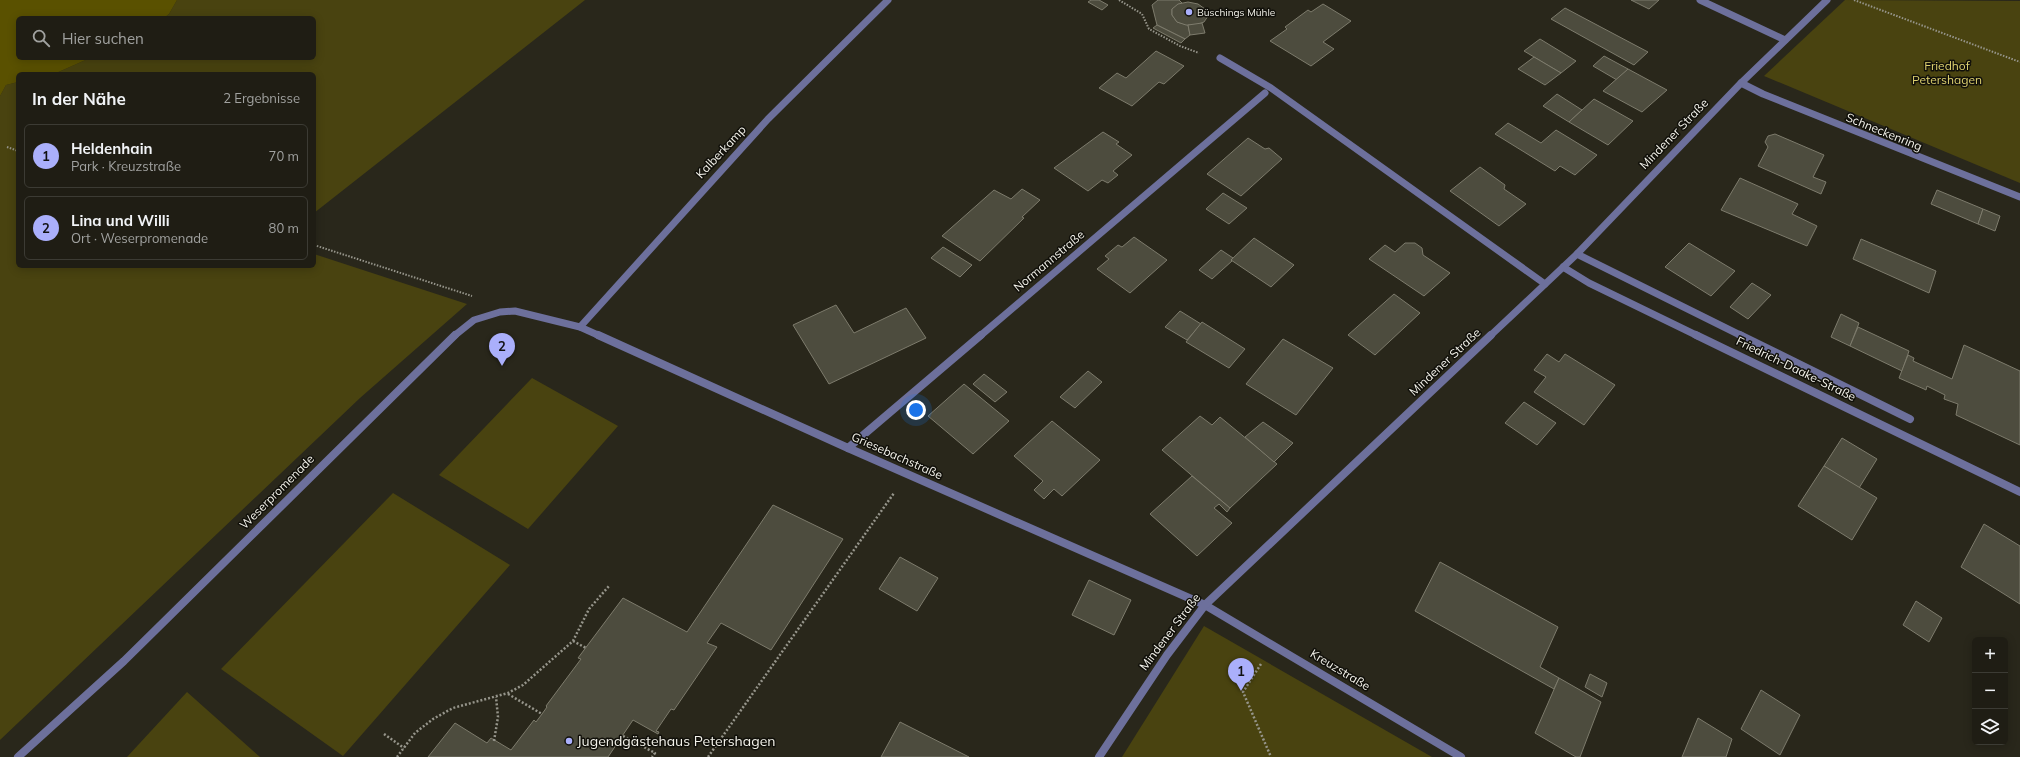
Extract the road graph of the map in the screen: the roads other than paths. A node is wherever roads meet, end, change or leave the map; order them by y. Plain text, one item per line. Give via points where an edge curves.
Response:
1 (888, 0) edge
2 (1700, 0) edge
3 (1827, 0) edge
4 (1785, 40) junction
5 (1220, 58) road end
6 (1741, 83) junction
7 (1265, 93) dead end
8 (2020, 197) edge
9 (1578, 254) junction
10 (1563, 267) junction
11 (1546, 284) junction
12 (580, 327) junction
13 (1910, 419) dead end
14 (848, 448) junction
15 (2020, 492) edge
16 (1205, 605) junction
17 (18, 757) edge
18 (1099, 757) edge
19 (1461, 757) edge

1 - 12 street, Kalberkamp via 834,50 718,170
2 - 4 street
3 - 4 street, Mindener Straße
4 - 6 street, Mindener Straße
5 - 11 street via 1270,88 1511,262
6 - 8 street, Schneckenring via 1844,128
6 - 9 street, Mindener Straße
7 - 14 street, Normannstraße
9 - 10 street, Mindener Straße
9 - 13 street
10 - 11 street, Mindener Straße
10 - 15 street, Friedrich-Daake-Straße via 1589,283
11 - 16 street, Mindener Straße
12 - 14 street, Griesebachstraße
12 - 17 street, Weserpromenade via 516,311 500,312 474,320 445,344 124,661
14 - 16 street, Griesebachstraße
16 - 18 street, Mindener Straße via 1167,655
16 - 19 street, Kreuzstraße

